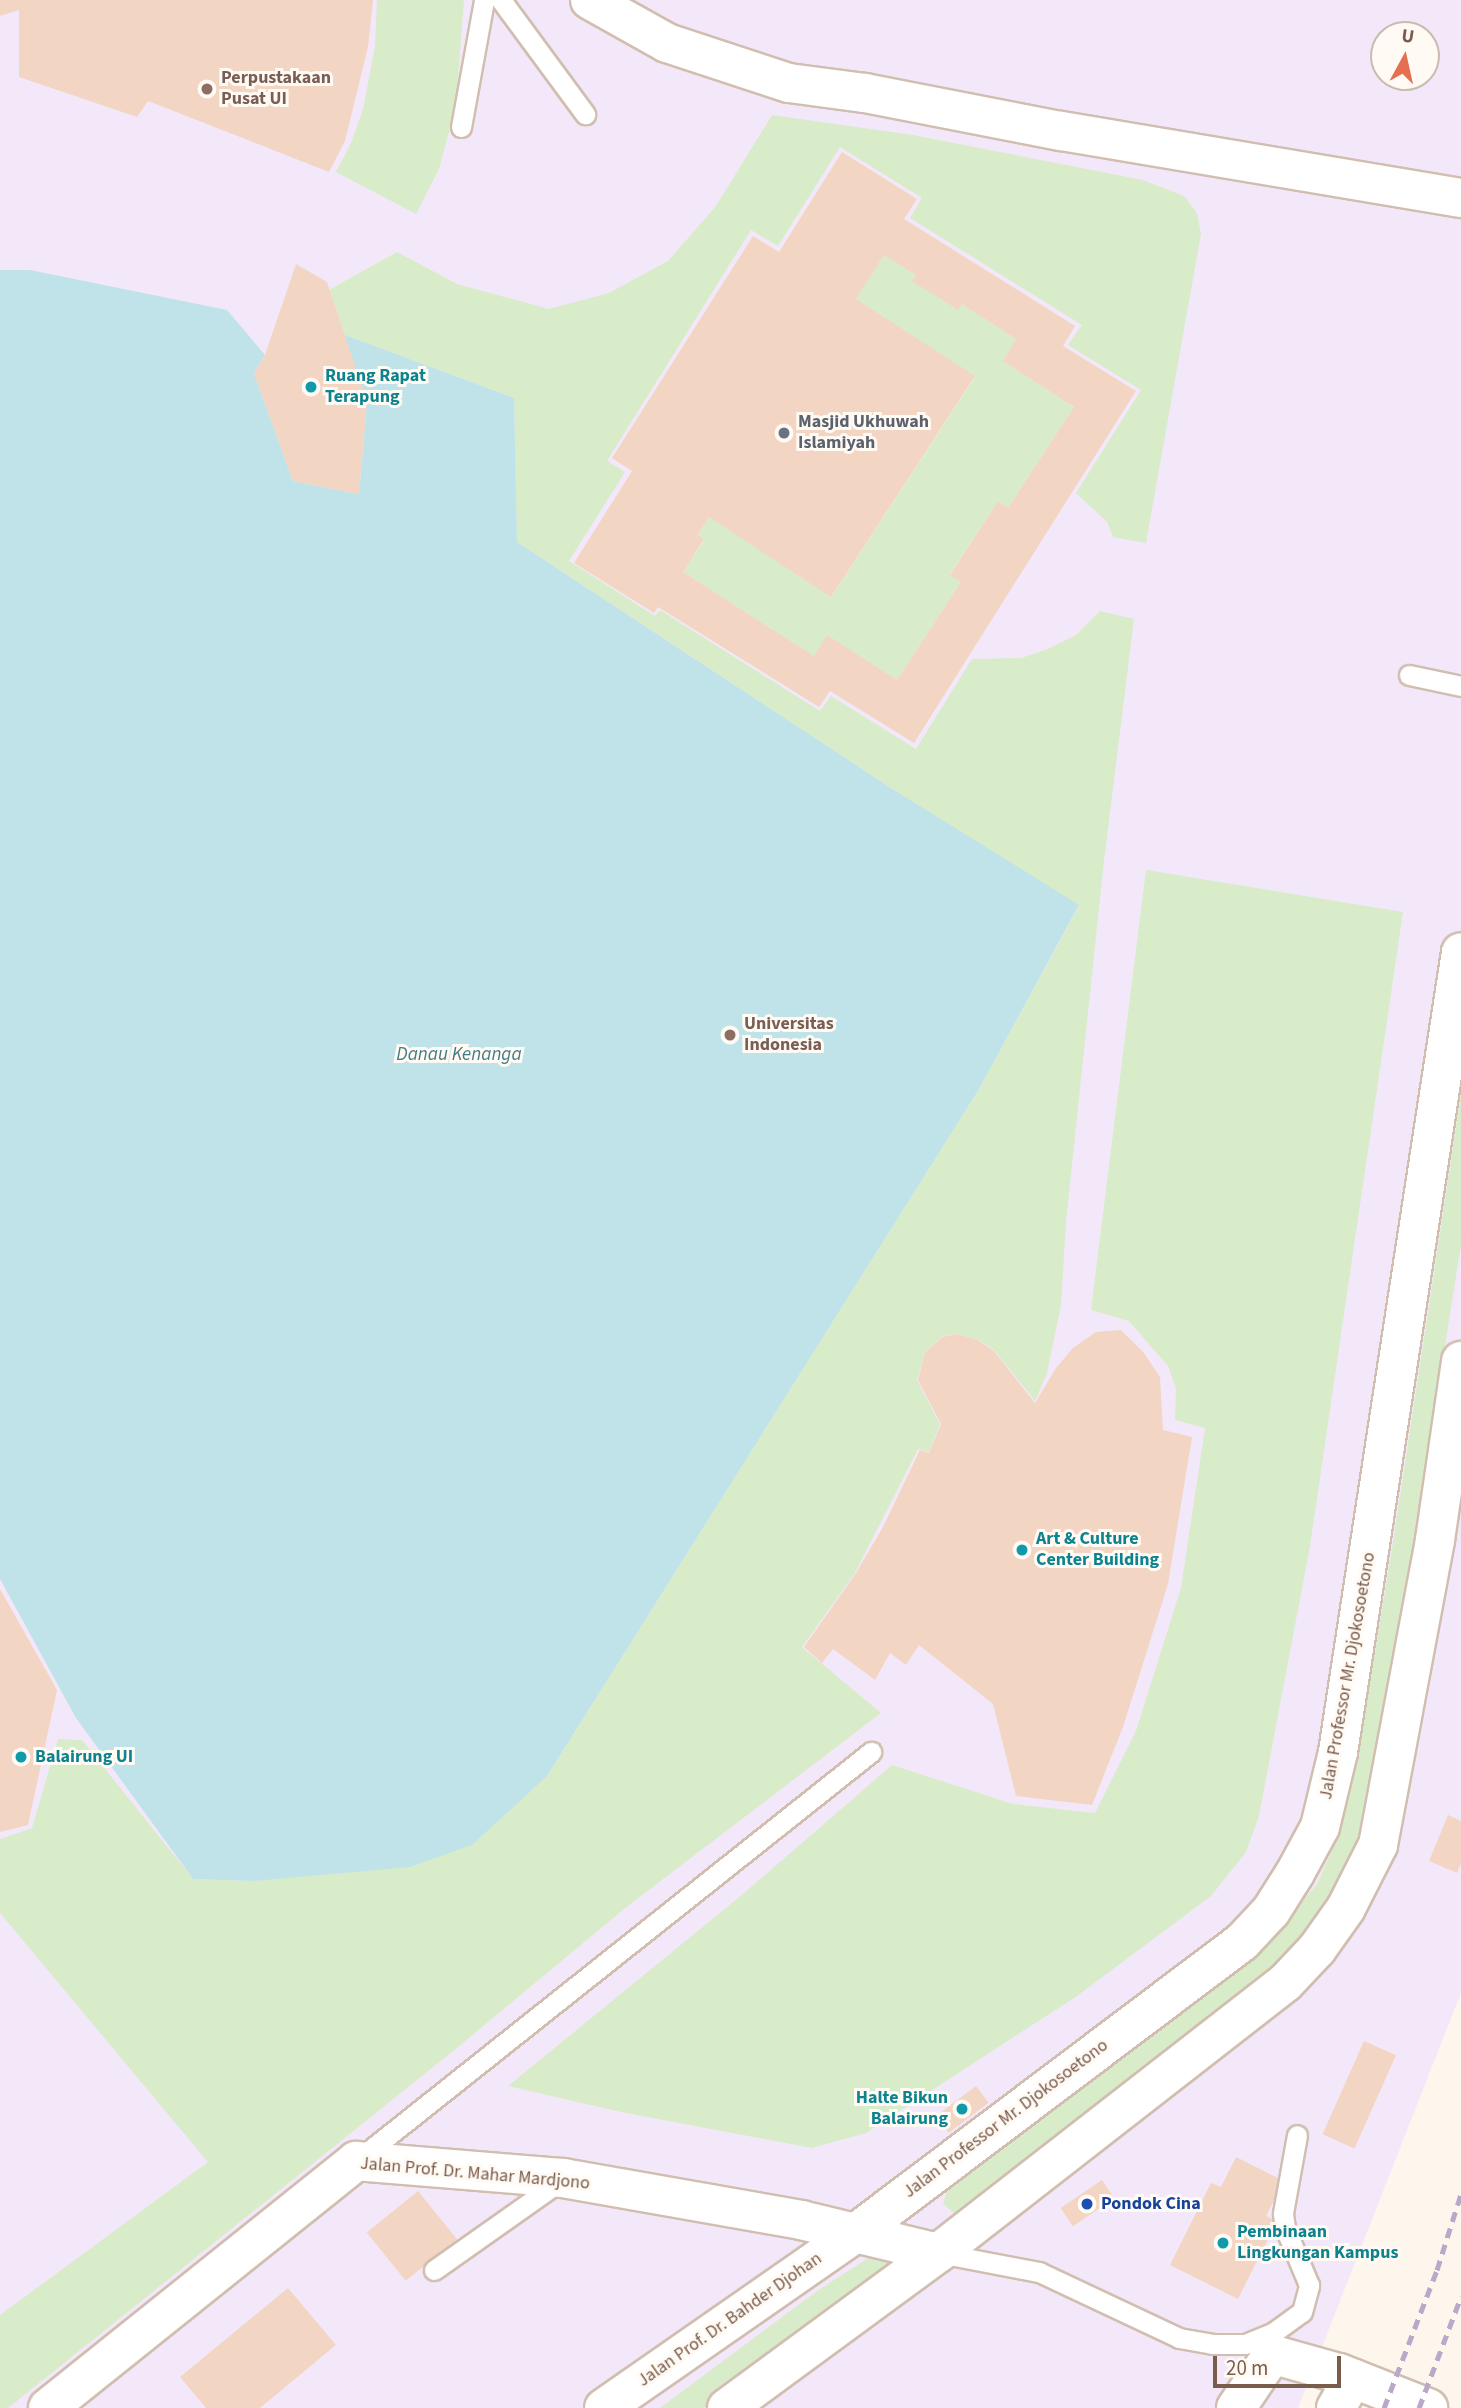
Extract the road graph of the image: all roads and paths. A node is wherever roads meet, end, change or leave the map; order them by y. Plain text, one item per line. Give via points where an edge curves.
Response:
1 (484, 0) edge
2 (501, 0) edge
3 (590, 0) edge
4 (585, 114) dead end
5 (461, 127) dead end
6 (1461, 198) edge
7 (1409, 675) dead end
8 (1461, 686) edge
9 (1461, 952) edge
10 (1461, 1361) edge
11 (872, 1752) dead end
12 (1297, 2134) dead end
13 (356, 2161) junction
14 (563, 2178) junction
15 (857, 2232) junction
16 (938, 2253) junction
17 (434, 2270) dead end
18 (1344, 2393) edge
19 (48, 2408) edge
20 (604, 2408) edge
21 (727, 2408) edge
22 (1236, 2408) edge
23 (1428, 2408) edge

1 - 5 lane
2 - 4 lane
3 - 6 street via 667,43 789,83
7 - 8 lane
9 - 15 street, Jalan Professor Mr. Djokosoetono via 1374,1535 1338,1752 1320,1827 1271,1910 1242,1942
10 - 16 street via 1435,1540 1378,1845 1346,1908 1285,1983
11 - 13 lane
12 - 16 lane via 1283,2213 1309,2285 1302,2312 1274,2332 1245,2344 1179,2338 1040,2272
13 - 14 street, Jalan Prof. Dr. Mahar Mardjono
13 - 19 street, Jalan Prof. Dr. Mahar Mardjono
14 - 15 street, Jalan Prof. Dr. Mahar Mardjono
14 - 17 lane
15 - 16 street, Jalan Prof. Dr. Mahar Mardjono
15 - 20 street, Jalan Prof. Dr. Bahder Djohan
16 - 21 street
18 - 22 street via 1278,2356 1268,2361
18 - 23 street

